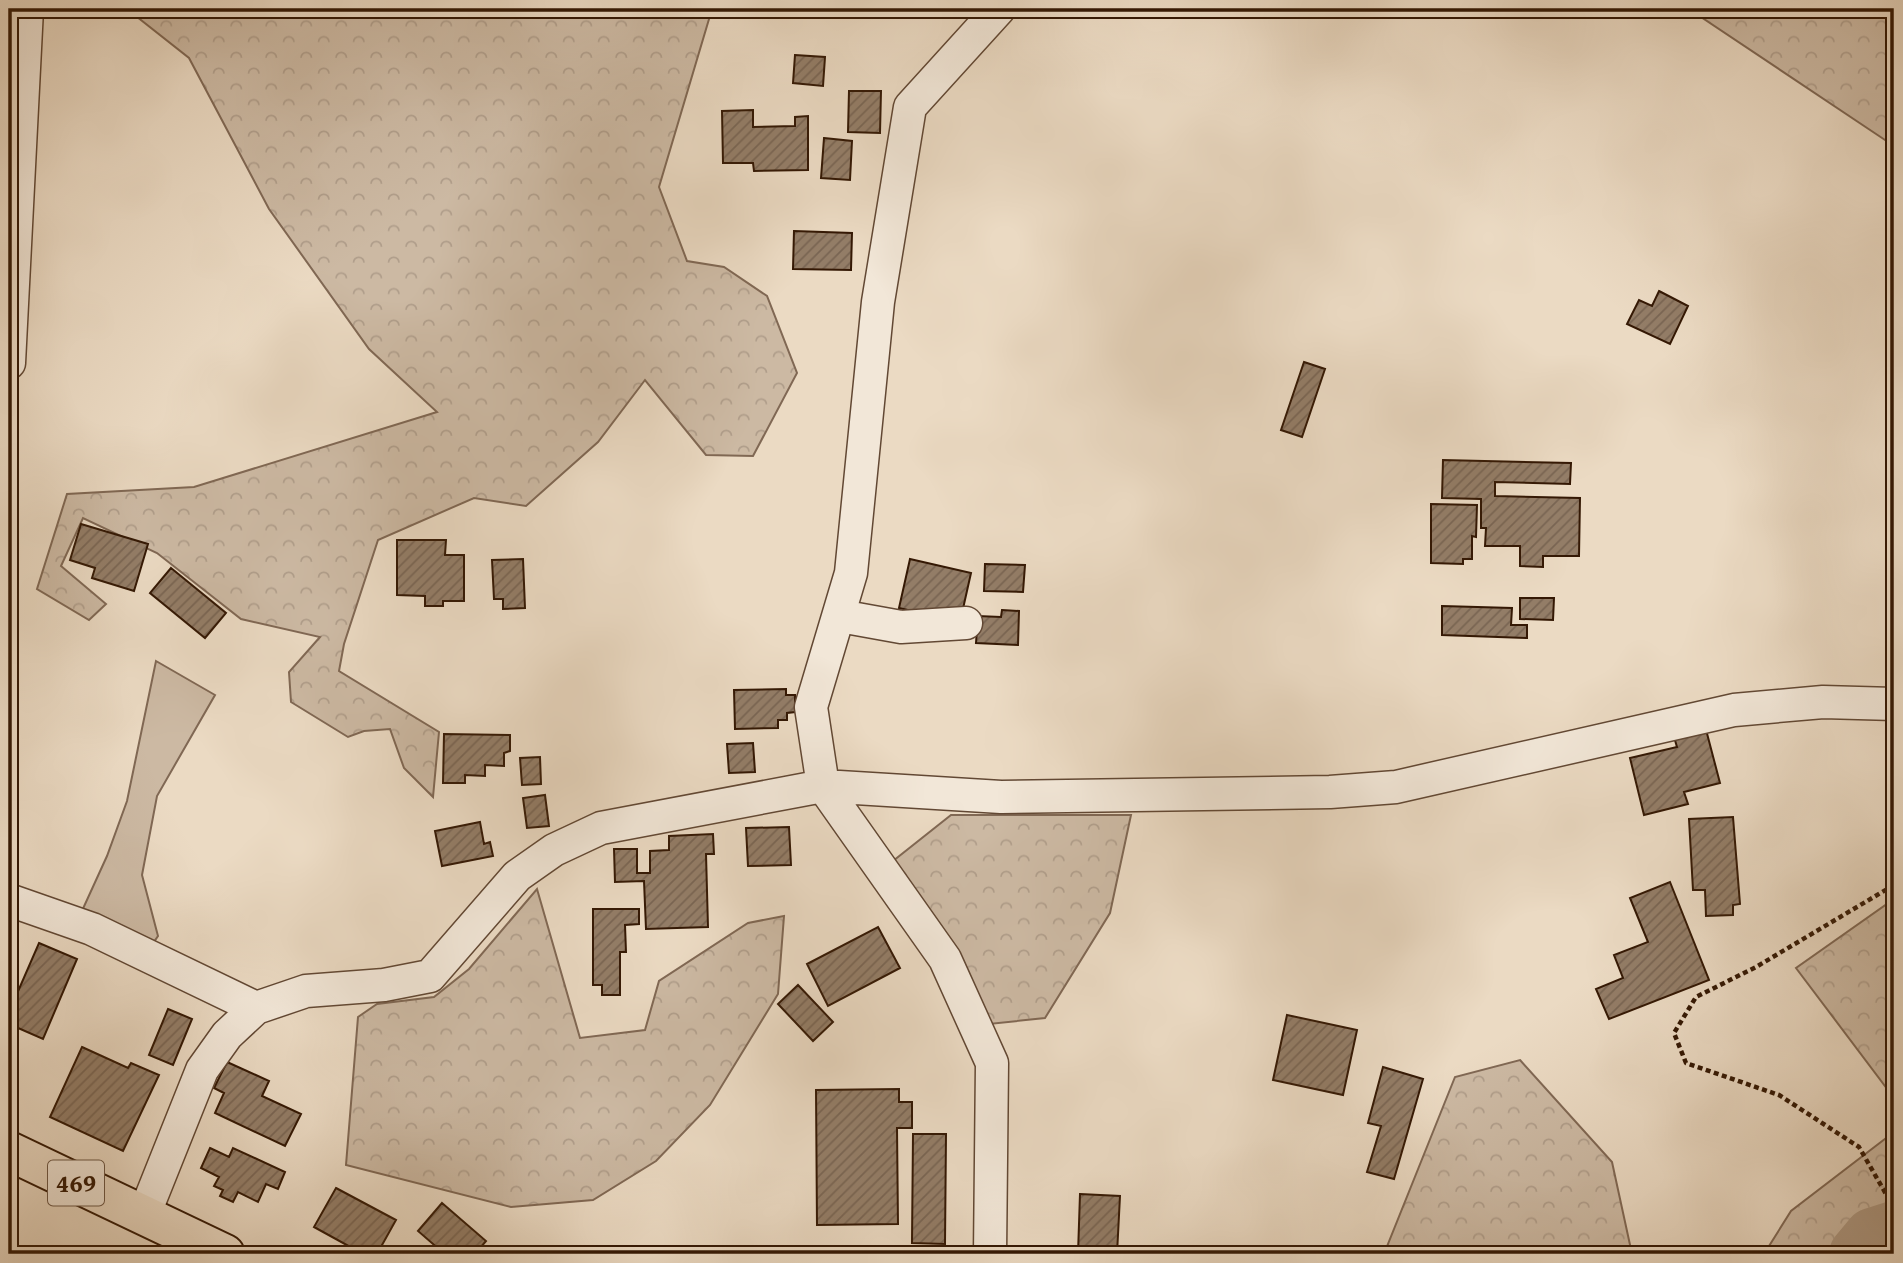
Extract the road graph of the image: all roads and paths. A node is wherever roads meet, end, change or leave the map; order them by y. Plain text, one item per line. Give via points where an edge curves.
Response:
1 (27, 9) edge
2 (999, 9) edge
3 (9, 363) edge
4 (840, 616) junction
5 (966, 624) dead end
6 (1894, 704) edge
7 (823, 786) junction
8 (1894, 885) edge
9 (9, 900) edge
10 (256, 1008) junction
11 (9, 1151) edge
12 (1894, 1208) edge
13 (144, 1215) junction
14 (225, 1254) edge
15 (990, 1254) edge

1 - 3 street
2 - 4 street via 910,107 878,302 851,573
4 - 5 street via 901,627
4 - 7 street via 811,707
6 - 7 street via 1823,702 1734,710 1396,787 1331,792 1001,797
7 - 10 street via 601,828 554,850 517,876 430,976 306,991
7 - 15 street via 945,959 992,1063
8 - 12 path via 1696,997 1674,1033 1686,1063 1779,1095 1859,1147
9 - 10 street via 92,929
10 - 13 street via 227,1035 202,1070
11 - 13 highway, 469
13 - 14 highway, 469

